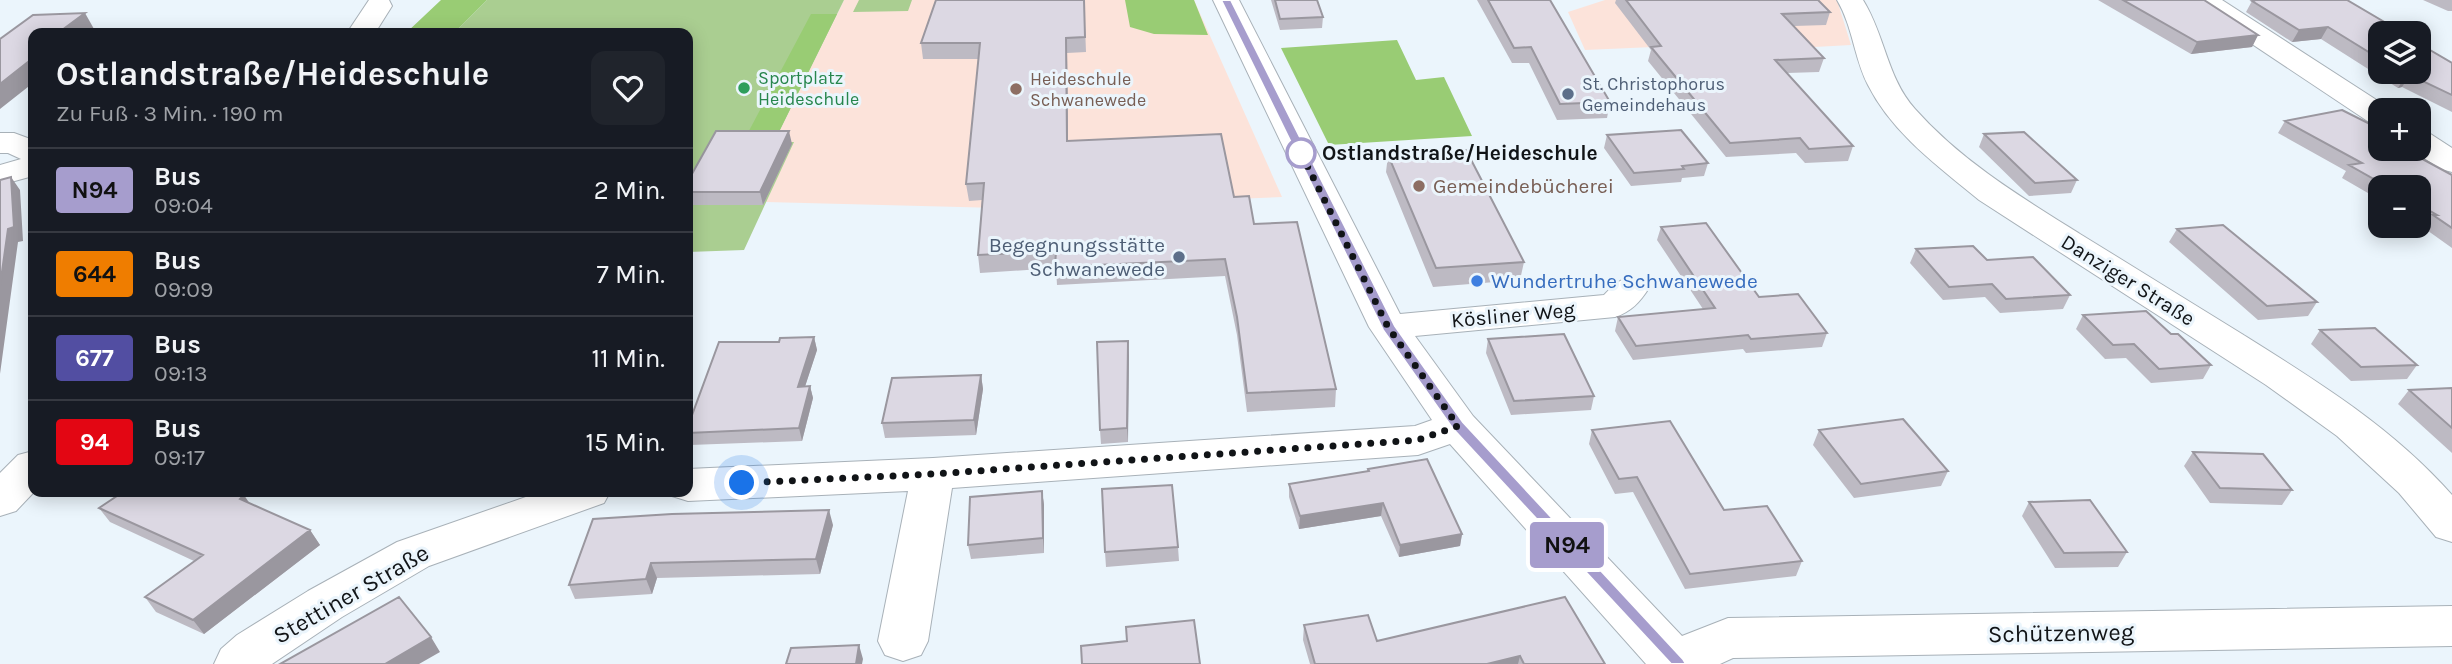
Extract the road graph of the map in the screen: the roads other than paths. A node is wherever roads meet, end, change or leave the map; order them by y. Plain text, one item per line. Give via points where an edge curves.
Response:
1 (1226, 0) edge
2 (1850, 0) edge
3 (2204, 0) edge
4 (379, 6) dead end
5 (364, 28) edge
6 (2368, 107) edge
7 (0, 143) edge
8 (2431, 148) edge
9 (28, 150) edge
10 (2452, 162) edge
11 (28, 167) edge
12 (0, 175) edge
13 (1631, 288) dead end
14 (1388, 327) junction
15 (1458, 426) junction
16 (28, 471) edge
17 (933, 474) junction
18 (693, 485) edge
19 (574, 497) edge
20 (0, 500) edge
21 (2452, 525) edge
22 (2452, 626) edge
23 (903, 641) dead end
24 (1676, 663) edge
25 (239, 664) edge

1 - 14 street
2 - 21 street, Danziger Straße via 1885,90 1956,164 1991,193 2352,426 2415,482
3 - 6 street
4 - 5 street
7 - 9 street via 14,143
8 - 10 street
11 - 12 street
13 - 14 street, Kösliner Weg via 1615,305
14 - 15 street
15 - 17 street via 1418,440
15 - 24 street
16 - 20 street
17 - 18 street
17 - 23 street
19 - 25 street, Stettiner Straße via 413,554 325,604
22 - 24 street, Schützenweg via 1728,638

